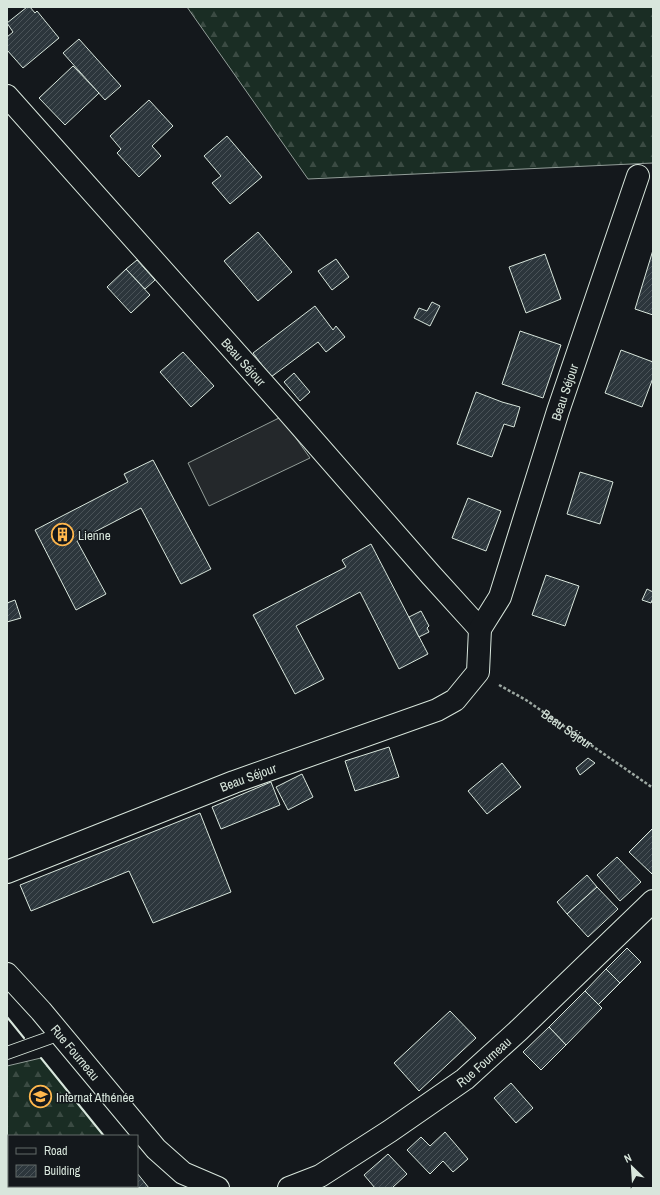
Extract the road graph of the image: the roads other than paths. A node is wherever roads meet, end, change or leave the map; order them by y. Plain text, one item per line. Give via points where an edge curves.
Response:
1 (7, 96) edge
2 (638, 176) dead end
3 (480, 629) junction
4 (7, 872) edge
5 (653, 901) edge
6 (7, 974) edge
7 (60, 1034) junction
8 (7, 1053) edge
9 (218, 1188) edge
10 (289, 1188) edge

1 - 3 street, Beau Séjour
2 - 3 street, Beau Séjour via 558,411 500,597
3 - 4 street, Beau Séjour via 478,672 456,700 437,710 234,782
5 - 10 street, Rue Fourneau via 519,1030 465,1078 320,1176
6 - 7 street, Rue Fourneau
7 - 8 lane
7 - 9 street, Rue Fourneau via 156,1149 184,1173

